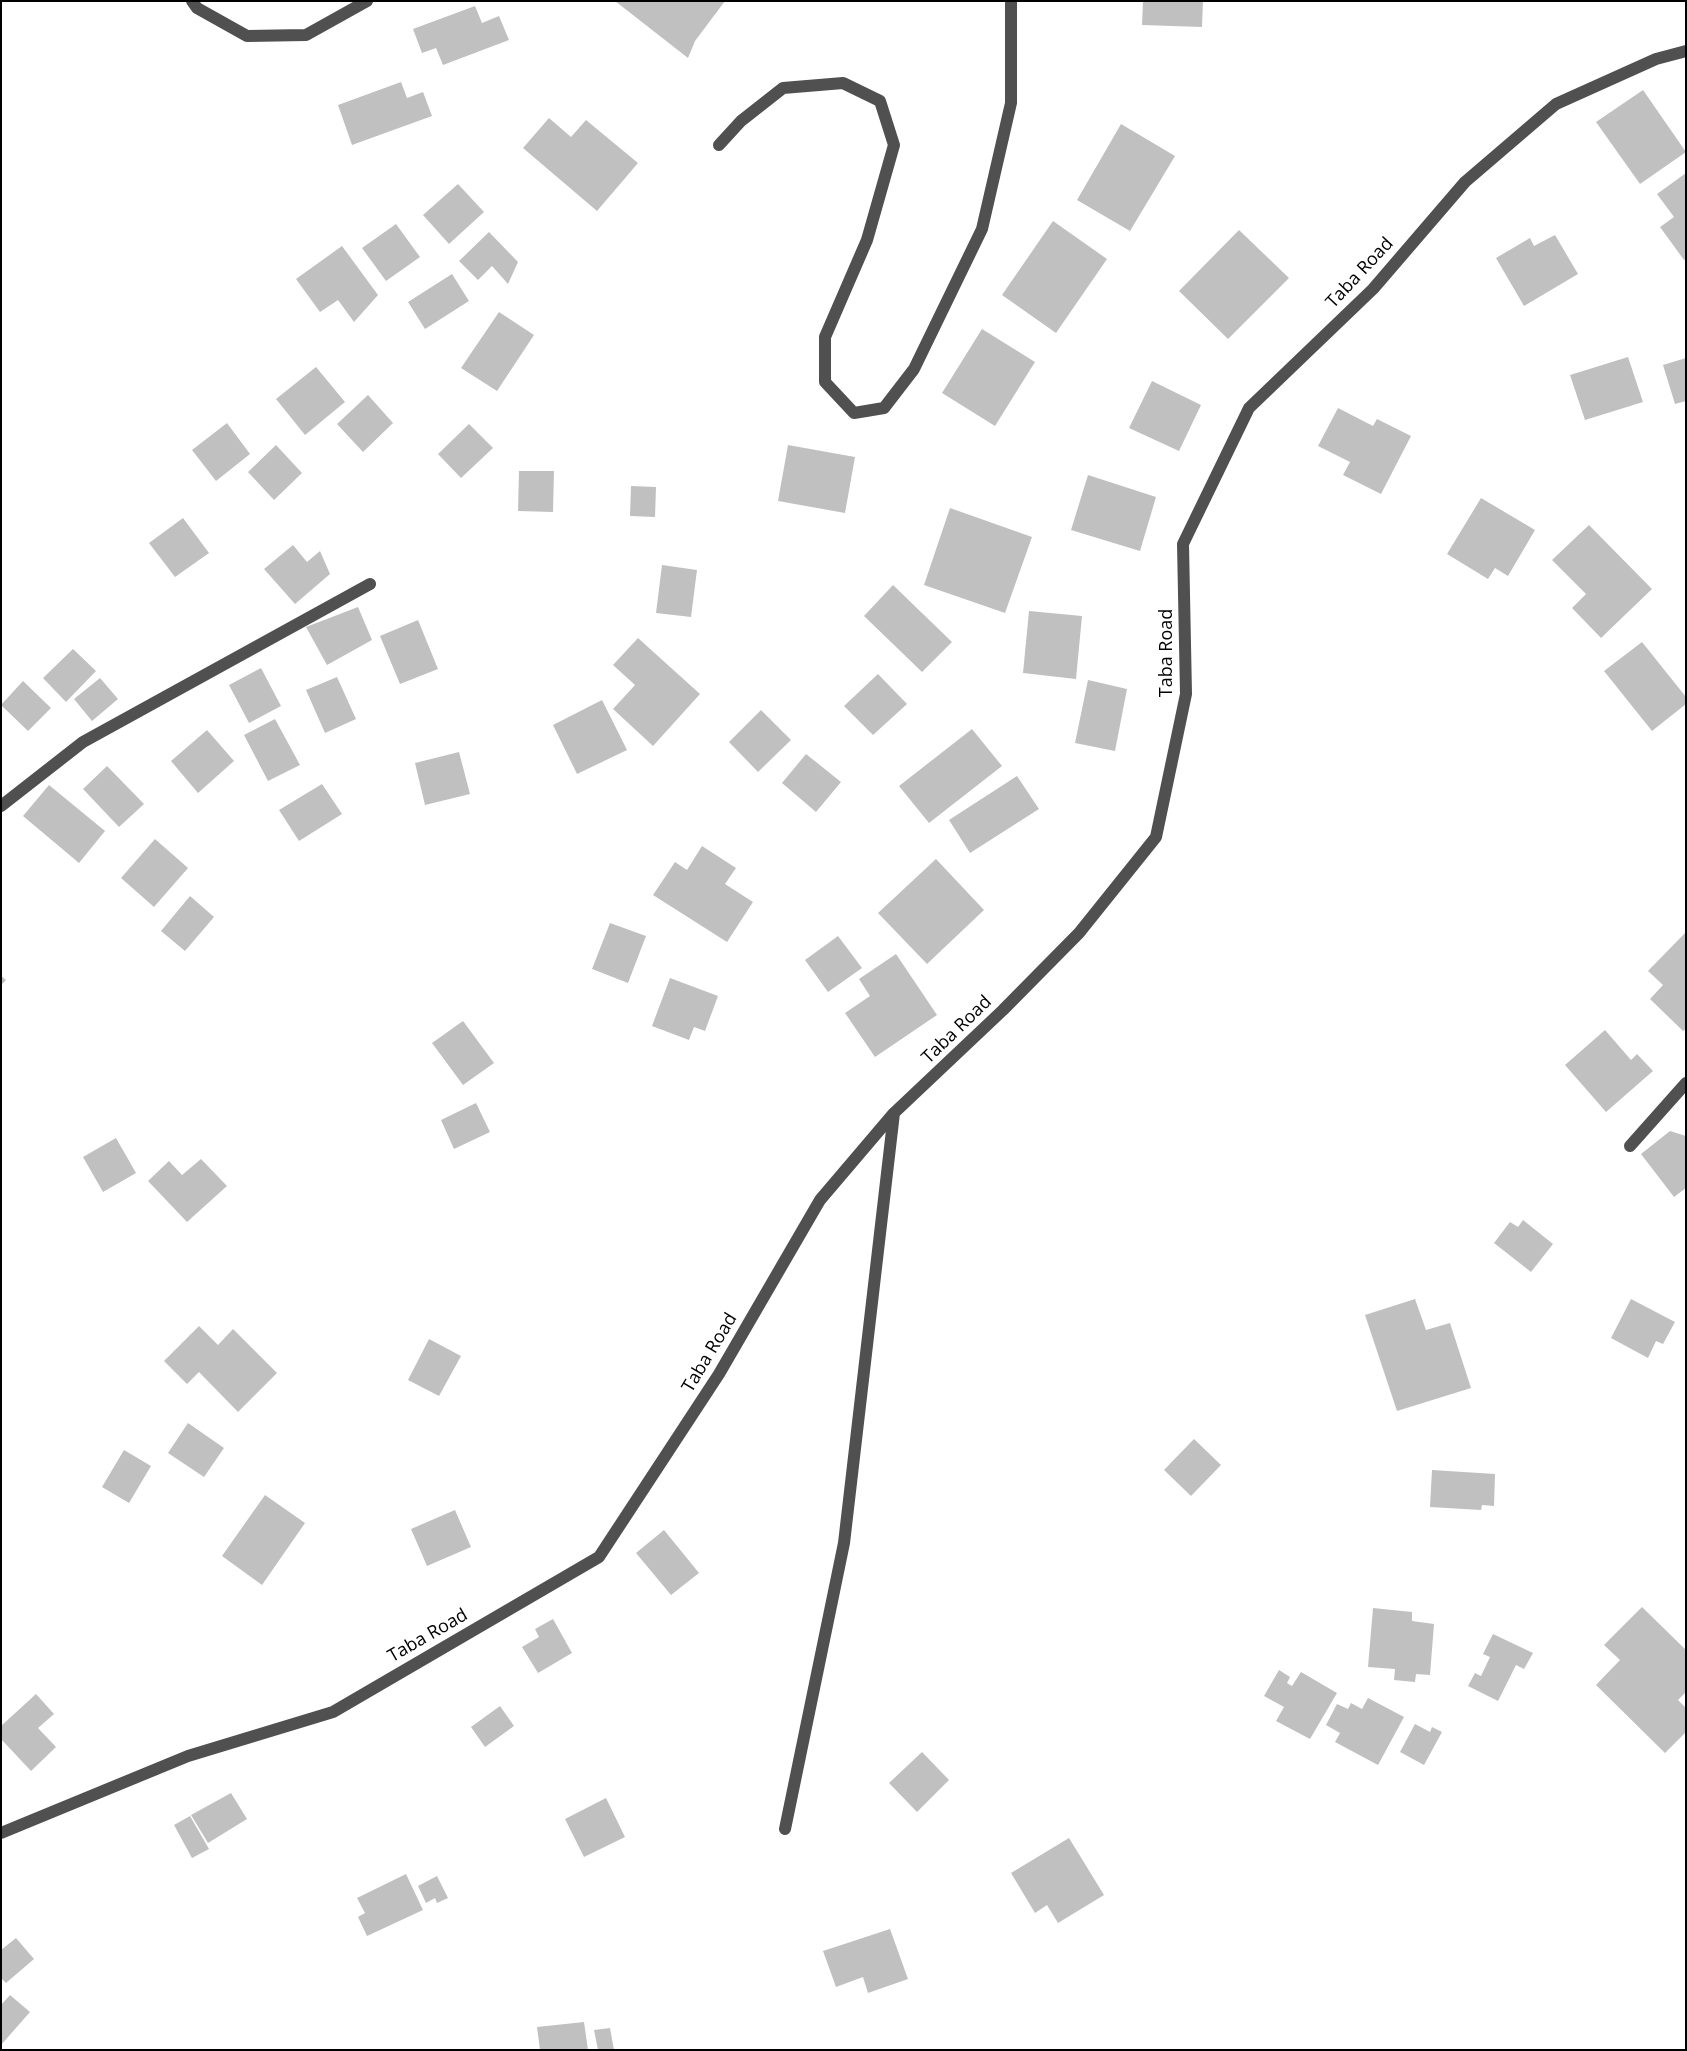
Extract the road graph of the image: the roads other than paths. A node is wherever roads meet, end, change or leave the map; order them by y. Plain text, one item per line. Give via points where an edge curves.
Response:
1 (192, 1) edge
2 (367, 1) edge
3 (1011, 1) edge
4 (1686, 50) edge
5 (719, 145) dead end
6 (370, 584) dead end
7 (1, 806) edge
8 (1686, 1083) edge
9 (894, 1113) junction
10 (1630, 1146) dead end
11 (785, 1830) dead end
12 (1, 1833) edge

1 - 2 street via 197,8 247,36 306,35
3 - 5 street via 1011,103 982,229 914,369 884,408 854,413 824,382 825,337 867,240 894,145 880,100 843,83 783,88 741,121
4 - 9 street, Taba Road via 1656,59 1556,104 1465,182 1373,289 1249,408 1183,544 1186,694 1156,837 1079,933
6 - 7 street via 83,742
8 - 10 street
9 - 11 street via 844,1543
9 - 12 street, Taba Road via 820,1200 719,1374 599,1557 333,1712 188,1756

